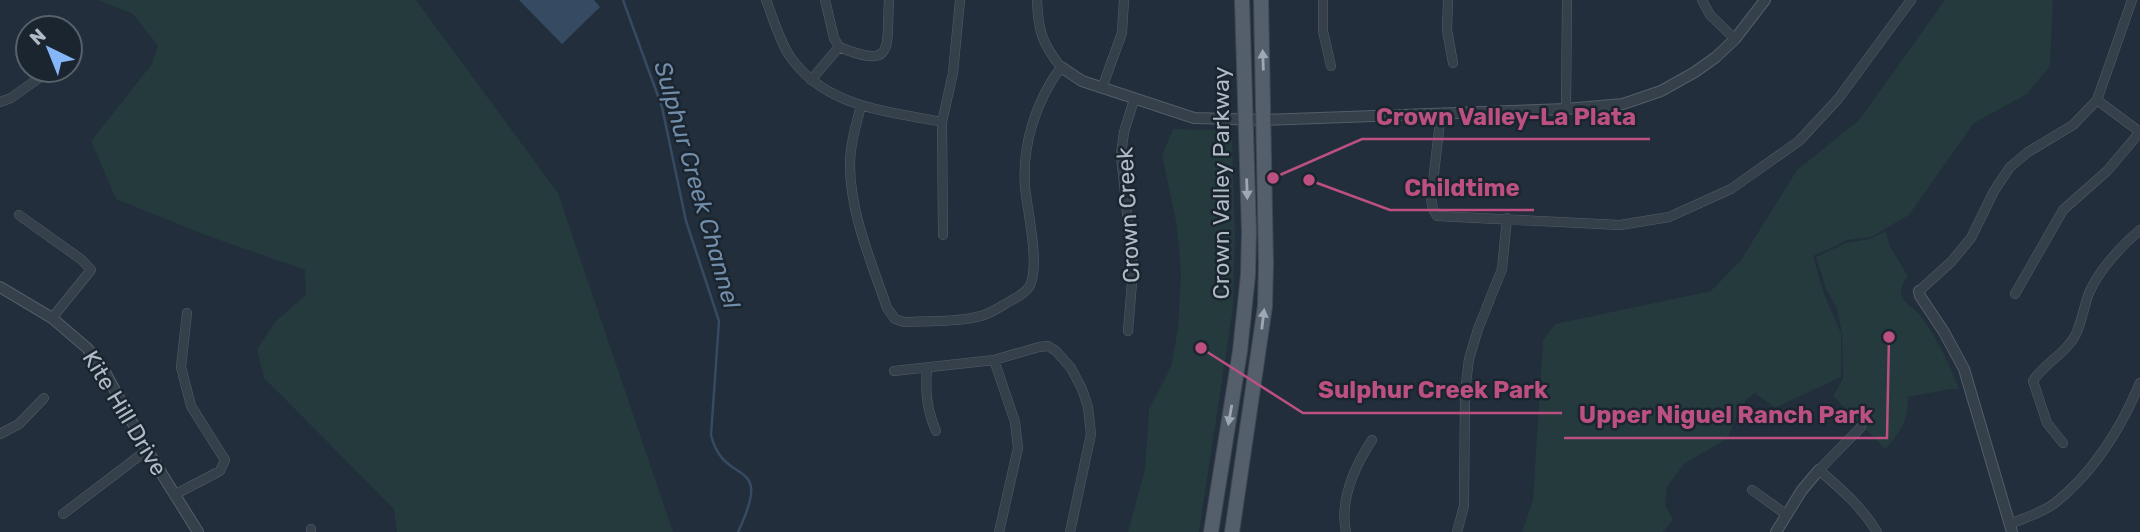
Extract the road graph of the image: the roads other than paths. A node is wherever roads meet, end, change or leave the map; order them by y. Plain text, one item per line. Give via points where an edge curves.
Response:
1 (766, 0) edge
2 (825, 0) edge
3 (889, 0) edge
4 (960, 0) edge
5 (1037, 0) edge
6 (1124, 0) edge
7 (1242, 0) edge
8 (1261, 0) edge
9 (1324, 0) edge
10 (1448, 0) edge
11 (1567, 0) edge
12 (1702, 0) edge
13 (1765, 0) edge
14 (1911, 0) edge
15 (2132, 0) edge
16 (1735, 39) junction
17 (839, 47) junction
18 (1453, 63) dead end
19 (1331, 66) dead end
20 (1061, 67) junction
21 (811, 80) junction
22 (30, 84) edge
23 (1102, 88) junction
24 (1135, 100) junction
25 (2097, 100) junction
26 (0, 102) edge
27 (860, 106) junction
28 (1566, 109) junction
29 (1441, 113) junction
30 (1245, 120) junction
31 (1265, 120) junction
32 (942, 122) junction
33 (2140, 132) edge
34 (19, 215) dead end
35 (1507, 218) junction
36 (2140, 230) edge
37 (943, 235) dead end
38 (0, 287) edge
39 (1919, 291) joint
40 (2015, 295) dead end
41 (187, 313) dead end
42 (52, 318) junction
43 (1128, 331) dead end
44 (994, 359) junction
45 (927, 369) junction
46 (894, 371) dead end
47 (2140, 383) edge
48 (44, 397) dead end
49 (1861, 427) dead end
50 (936, 431) dead end
51 (0, 434) edge
52 (1372, 440) dead end
53 (2063, 443) dead end
54 (147, 450) junction
55 (1819, 470) junction
56 (1752, 490) dead end
57 (174, 495) junction
58 (63, 514) dead end
59 (1787, 515) junction
60 (2011, 528) edge
61 (198, 532) edge
62 (999, 532) edge
63 (1070, 532) edge
64 (1211, 532) edge
65 (1231, 532) edge
66 (1346, 532) edge
67 (1457, 532) edge
68 (1776, 532) edge
69 (1877, 532) edge

1 - 21 street via 788,53
2 - 17 street
3 - 17 street via 886,48 881,55 873,58
4 - 32 street via 953,73
5 - 20 street via 1046,49
6 - 23 street via 1122,33
7 - 30 main road, Crown Valley Parkway
31 -> 8 main road, Crown Valley Parkway
9 - 19 street via 1323,31
10 - 18 street
11 - 28 street
12 - 16 street via 1710,15
13 - 16 street
14 - 35 street via 1838,99 1800,141 1731,189 1669,216 1620,225
15 - 25 street
16 - 28 street via 1695,72 1661,91 1623,104
17 - 21 street
20 - 23 street
20 - 27 street via 1038,103 1030,136 1025,185 1032,228 1032,277 1020,295 984,315 904,322 887,308 852,190 852,141
21 - 27 street
22 - 26 street
23 - 24 street
24 - 30 street via 1194,118
24 - 43 street, Crown Creek via 1121,155 1133,270
25 - 33 street
25 - 39 street via 2073,125 2011,167 1971,238
27 - 32 street
28 - 29 street
29 - 31 street
29 - 35 street via 1431,199 1437,216
30 - 31 street
30 -> 64 main road, Crown Valley Parkway via 1249,232 1245,309
65 -> 31 main road, Crown Valley Parkway via 1265,306
32 - 37 street
33 - 40 street via 2063,210
34 - 42 street via 91,270
35 - 67 street via 1502,269 1469,359 1464,506
36 - 53 street via 2090,290 2075,335 2033,381 2047,423
38 - 42 street, Kite Hill Drive
39 - 60 street via 1964,369
41 - 57 street via 181,367 191,406 225,460 220,471
42 - 54 street, Kite Hill Drive via 87,348 103,370
44 - 45 street
44 - 62 street via 1015,422 1018,448
44 - 63 street via 1048,346 1071,368 1082,389 1091,433
45 - 46 street
45 - 50 street via 925,393
47 - 60 street via 2108,446 2078,480 2054,504
48 - 51 street via 19,424
49 - 55 street
52 - 66 street via 1357,463 1347,496
54 - 57 street, Kite Hill Drive
54 - 58 street
55 - 59 street
55 - 69 street via 1869,517
56 - 59 street
57 - 61 street, Kite Hill Drive
59 - 68 street

